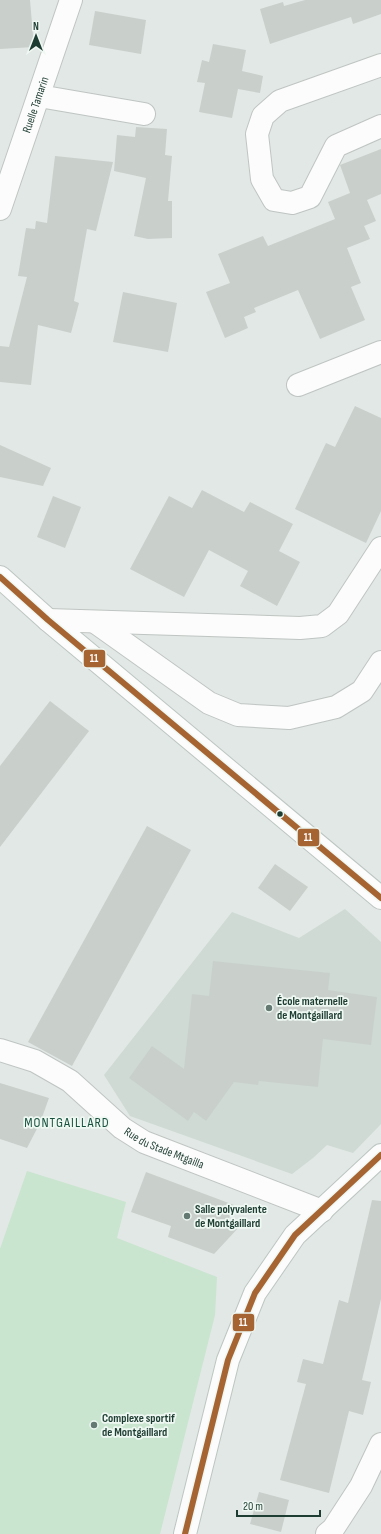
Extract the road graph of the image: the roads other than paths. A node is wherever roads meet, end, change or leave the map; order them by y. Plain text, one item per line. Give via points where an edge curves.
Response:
1 (71, 0) edge
2 (381, 65) edge
3 (39, 96) junction
4 (144, 114) dead end
5 (381, 126) edge
6 (0, 210) edge
7 (381, 352) edge
8 (298, 385) dead end
9 (381, 548) edge
10 (0, 577) edge
11 (48, 620) junction
12 (95, 622) junction
13 (381, 662) edge
14 (381, 898) edge
15 (0, 1050) edge
16 (381, 1155) edge
17 (322, 1211) junction
18 (381, 1444) edge
19 (185, 1534) edge
20 (328, 1534) edge

1 - 3 street, Ruelle Tamarin
2 - 5 street via 280,101 263,116 257,134 262,179 274,200 292,203 310,197 336,146
3 - 4 street
3 - 6 street, Ruelle Tamarin
7 - 8 street
9 - 12 street via 338,614 322,626 300,628
10 - 11 street
11 - 12 street
11 - 14 street
12 - 13 street via 209,703 238,715 289,718 336,707 362,690
15 - 17 street, Rue du Stade Mtgailla via 35,1061 70,1081 122,1128 144,1142
16 - 17 street
17 - 19 street via 295,1235 255,1293 228,1360
18 - 20 street via 361,1486

